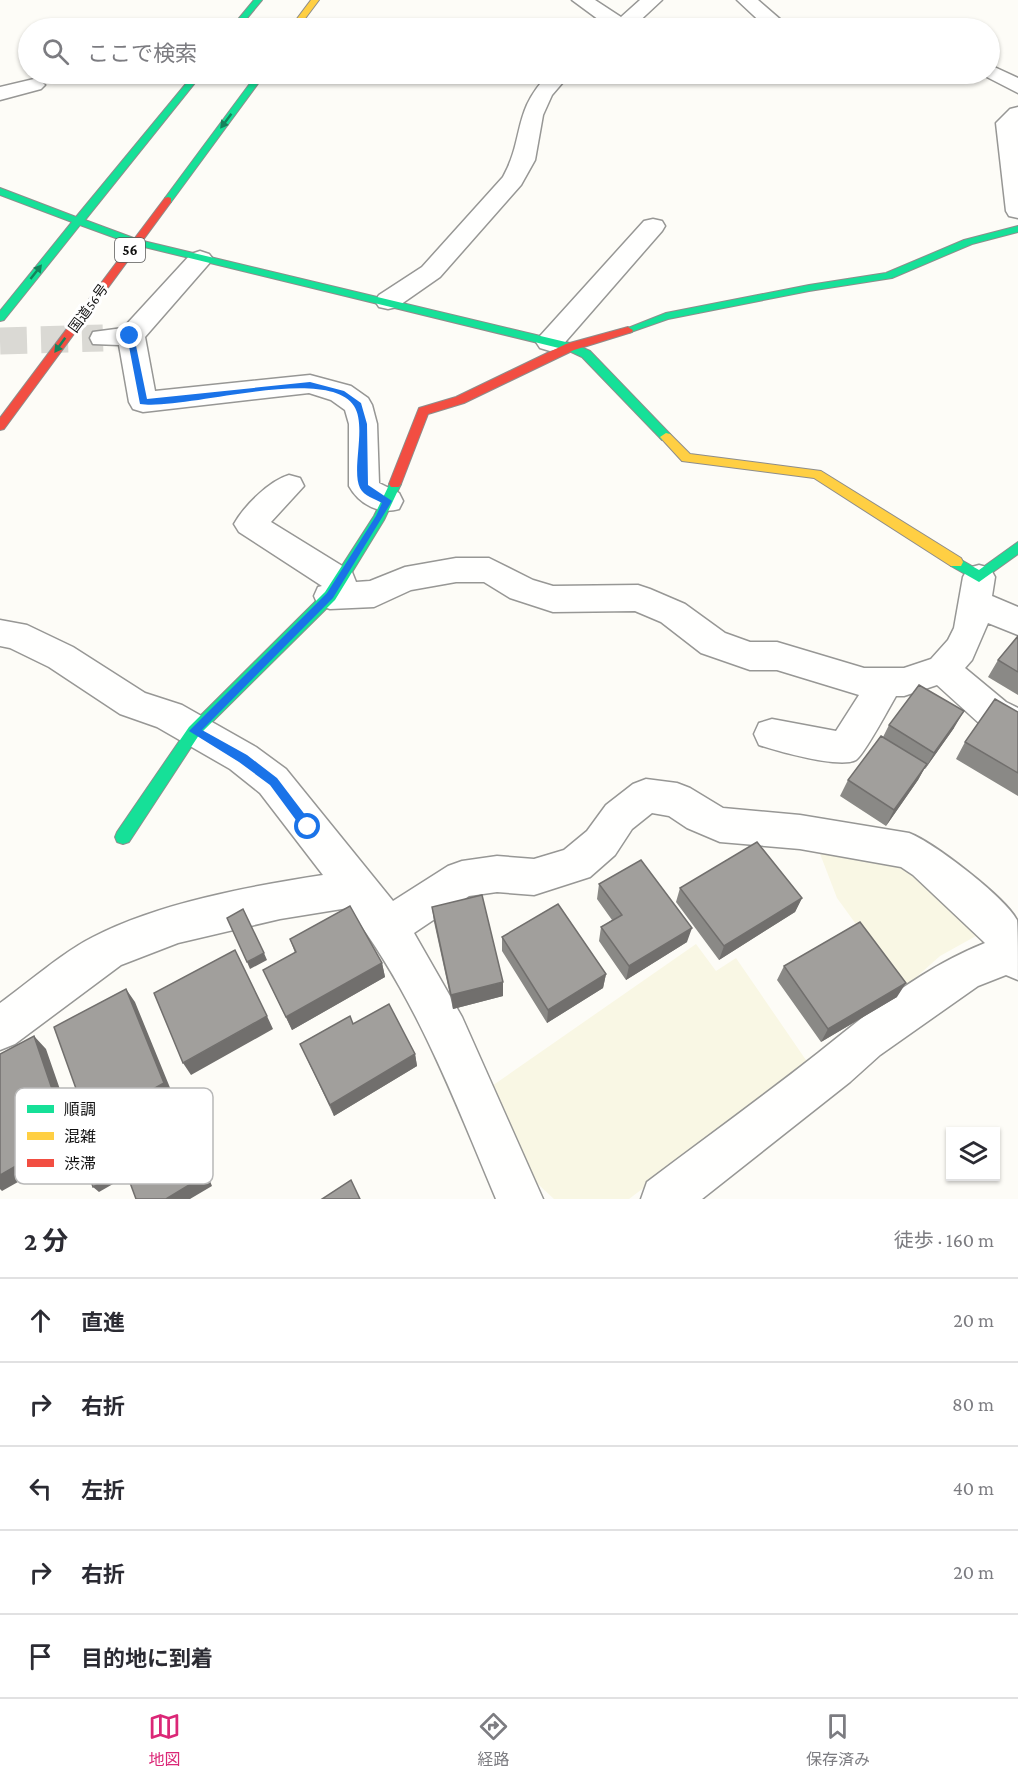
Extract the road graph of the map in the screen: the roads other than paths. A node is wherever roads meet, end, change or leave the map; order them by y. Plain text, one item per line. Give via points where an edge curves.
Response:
1 (258, 0) edge
2 (315, 0) edge
3 (582, 0) edge
4 (652, 0) edge
5 (747, 0) edge
6 (243, 18) edge
7 (302, 18) edge
8 (608, 18) edge
9 (633, 18) edge
10 (767, 18) edge
11 (1000, 77) edge
12 (190, 84) edge
13 (254, 84) edge
14 (551, 84) edge
15 (34, 86) dead end
16 (1018, 87) edge
17 (0, 94) edge
18 (1018, 114) edge
19 (1016, 186) edge
20 (0, 191) edge
21 (1018, 211) edge
22 (78, 219) junction
23 (652, 226) dead end
24 (1018, 229) edge
25 (136, 242) junction
26 (200, 259) junction
27 (388, 302) junction
28 (0, 318) edge
29 (560, 344) junction
30 (0, 426) edge
31 (289, 486) dead end
32 (388, 501) junction
33 (1018, 548) edge
34 (335, 588) junction
35 (977, 590) junction
36 (1018, 622) edge
37 (0, 633) edge
38 (943, 669) junction
39 (886, 682) junction
40 (1018, 724) edge
41 (194, 731) junction
42 (772, 734) dead end
43 (123, 837) dead end
44 (357, 888) junction
45 (388, 927) junction
46 (1017, 953) edge
47 (0, 1029) edge
48 (520, 1199) edge
49 (664, 1199) edge

1 - 6 main road
2 - 7 main road
3 - 8 street
4 - 9 street
5 - 10 street
11 - 16 street
12 - 22 main road
13 -> 25 main road, 国道56号 / 56
14 - 27 street via 532,115 524,160 513,180 431,272
15 - 17 street
18 - 19 street via 1007,123
19 - 21 street
20 - 22 main road via 36,208
22 - 25 main road
28 -> 22 main road
23 - 29 street
24 - 29 main road via 968,242 888,276 666,316 596,341
25 - 26 main road
25 -> 30 main road, 国道56号 / 56
26 - 27 main road
26 - 32 street via 117,337 143,402 310,384 341,393 358,405 363,424 364,486 370,494
27 - 29 main road
29 - 32 main road via 460,400 423,411
29 - 35 main road via 586,354 686,458 817,474 872,506
31 - 34 street via 250,524
32 - 34 main road
33 - 35 main road
34 - 39 street via 374,594 405,579 456,570 489,570 522,589 553,599 638,598 673,613 713,643 750,656 777,656 864,682
34 - 41 main road
35 - 36 street
35 - 38 street via 971,628 960,650
37 - 41 street via 15,635 61,657 133,704 169,716
38 - 39 street via 904,682
38 - 40 street via 993,713
39 - 42 street via 845,748
41 - 43 main road
41 - 44 street via 243,758 273,782
44 - 45 street
44 - 47 street via 280,900 178,924 107,951
45 - 46 street via 462,879 497,874 534,877 576,864 601,843 619,817 646,796 677,800 720,825 800,832 909,851 927,862 994,922
45 - 48 street via 447,1032
46 - 49 street via 963,972 865,1040

